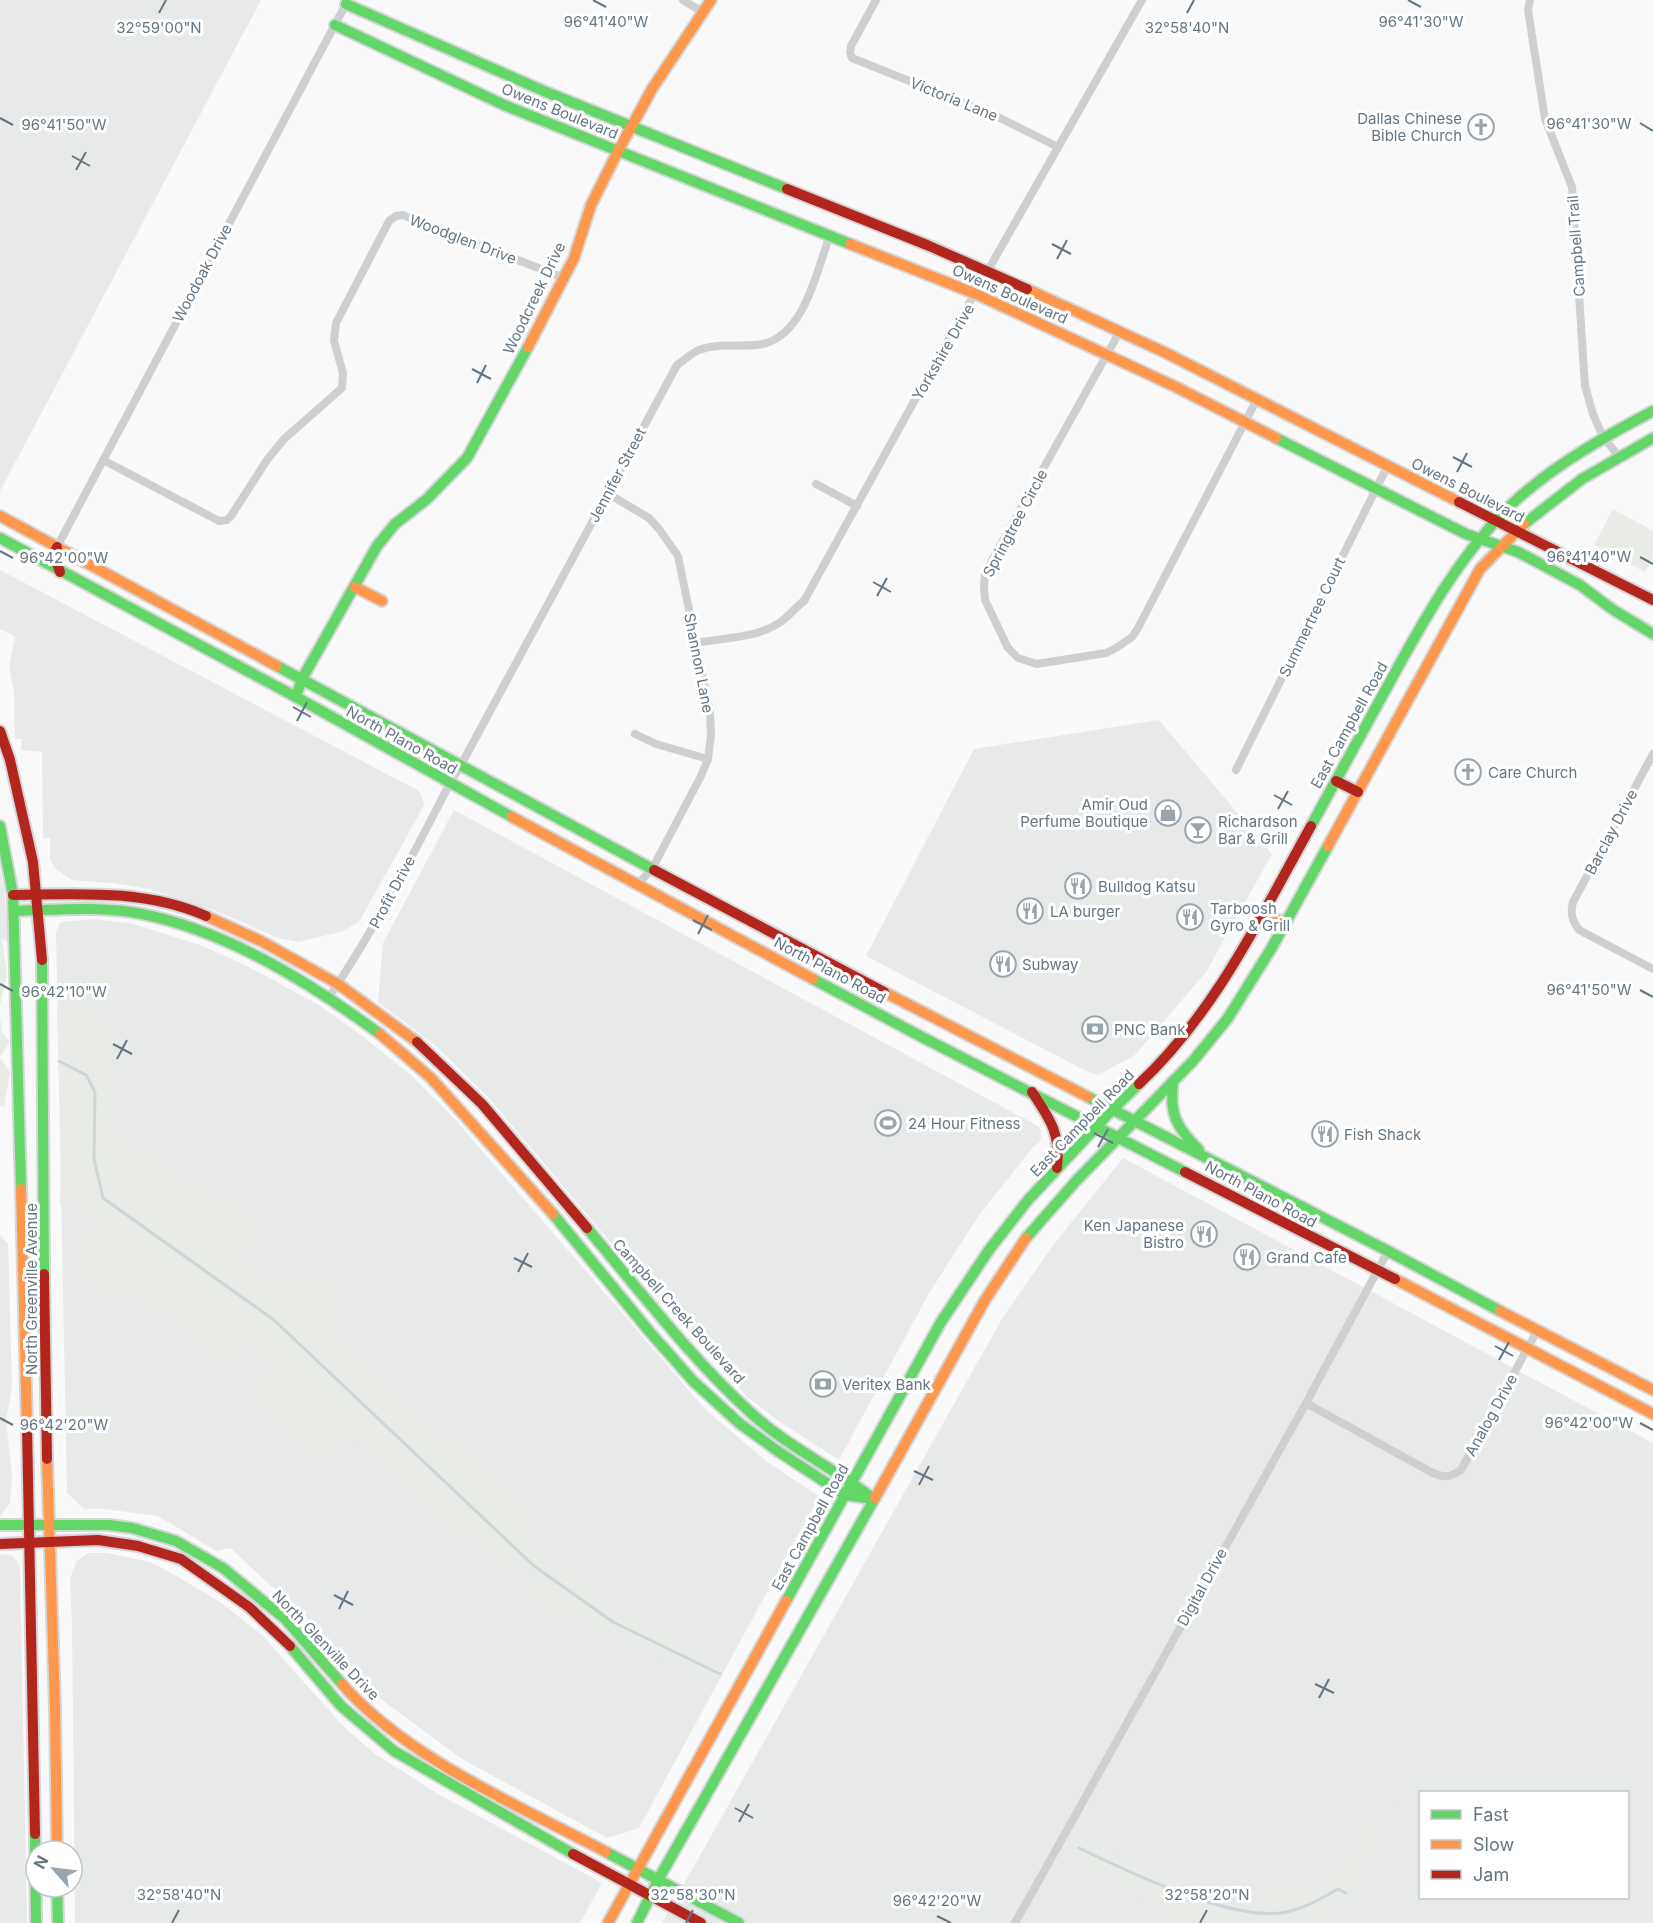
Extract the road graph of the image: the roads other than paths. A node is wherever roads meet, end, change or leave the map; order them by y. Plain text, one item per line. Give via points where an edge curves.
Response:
1 (683, 0) edge
2 (711, 0) edge
3 (876, 0) edge
4 (1142, 0) edge
5 (1530, 0) edge
6 (347, 2) edge
7 (704, 13) junction
8 (335, 25) junction
9 (631, 127) junction
10 (1058, 147) junction
11 (618, 151) junction
12 (830, 235) junction
13 (989, 271) junction
14 (564, 278) junction
15 (976, 294) junction
16 (1120, 331) junction
17 (1107, 354) junction
18 (1257, 399) junction
19 (1653, 411) edge
20 (1245, 422) junction
21 (1603, 437) junction
22 (1653, 438) edge
23 (1617, 454) junction
24 (103, 460) junction
25 (1388, 465) junction
26 (816, 484) dead end
27 (1376, 488) junction
28 (607, 493) junction
29 (857, 506) junction
30 (0, 516) edge
31 (1495, 521) junction
32 (1517, 532) junction
33 (0, 538) edge
34 (1480, 539) junction
35 (1501, 546) junction
36 (57, 547) junction
37 (60, 572) junction
38 (355, 587) junction
39 (1653, 600) edge
40 (382, 601) dead end
41 (1653, 634) edge
42 (696, 643) junction
43 (302, 679) junction
44 (296, 697) junction
45 (0, 731) edge
46 (635, 734) dead end
47 (1653, 754) edge
48 (708, 759) junction
49 (461, 765) junction
50 (1236, 770) dead end
51 (1336, 781) junction
52 (450, 783) junction
53 (1358, 792) junction
54 (0, 826) edge
55 (652, 869) junction
56 (637, 885) junction
57 (36, 893) junction
58 (13, 895) junction
59 (38, 910) junction
60 (14, 911) junction
61 (195, 911) junction
62 (1263, 912) junction
63 (1285, 924) junction
64 (189, 926) junction
65 (1653, 969) edge
66 (338, 984) junction
67 (329, 998) junction
68 (935, 1019) junction
69 (920, 1036) junction
70 (442, 1066) junction
71 (431, 1078) junction
72 (1173, 1081) junction
73 (1032, 1092) junction
74 (1112, 1110) junction
75 (1135, 1121) junction
76 (1098, 1126) junction
77 (1120, 1138) junction
78 (1210, 1160) junction
79 (1057, 1169) junction
80 (594, 1238) junction
81 (582, 1248) junction
82 (1388, 1251) junction
83 (1378, 1270) junction
84 (1537, 1331) junction
85 (1528, 1348) junction
86 (715, 1377) junction
87 (701, 1388) junction
88 (1650, 1388) edge
89 (1306, 1403) junction
90 (1638, 1406) junction
91 (1653, 1414) edge
92 (852, 1482) junction
93 (844, 1495) junction
94 (874, 1499) junction
95 (0, 1525) edge
96 (29, 1525) junction
97 (48, 1526) junction
98 (49, 1543) junction
99 (0, 1544) edge
100 (30, 1544) junction
101 (33, 1706) junction
102 (55, 1706) junction
103 (35, 1839) edge
104 (57, 1839) edge
105 (638, 1869) junction
106 (658, 1880) junction
107 (628, 1886) junction
108 (650, 1897) junction
109 (36, 1899) edge
110 (57, 1899) edge
111 (36, 1923) edge
112 (58, 1923) edge
113 (608, 1923) edge
114 (637, 1923) edge
115 (701, 1923) edge
116 (739, 1923) edge
117 (1015, 1923) edge

1 - 7 street
2 - 7 main road, Woodcreek Drive
3 - 10 street, Victoria Lane via 851,46 852,58 978,108
4 - 10 street, Yorkshire Drive
5 - 21 street, Campbell Trail via 1528,10 1545,119 1572,187 1585,386
6 - 8 street, Woodoak Drive
6 - 9 main road, Owens Boulevard via 480,64
7 - 9 main road, Woodcreek Drive
8 - 11 main road, Owens Boulevard via 504,105
8 - 24 street, Woodoak Drive
9 - 11 main road, Woodcreek Drive
9 - 13 main road, Owens Boulevard
10 - 13 street, Yorkshire Drive
11 - 12 main road, Owens Boulevard
11 - 14 main road, Woodcreek Drive via 591,206
12 - 15 main road, Owens Boulevard
12 - 28 street, Jennifer Street via 805,304 780,337 763,344 699,350 676,365
13 - 15 street, Yorkshire Drive
13 - 16 main road, Owens Boulevard
14 - 24 street, Woodglen Drive via 403,215 396,216 389,221 336,323 334,341 343,373 342,388 284,439 227,520 219,521
14 - 38 main road, Woodcreek Drive via 467,458 384,536
15 - 17 main road, Owens Boulevard
15 - 29 street, Yorkshire Drive
16 - 17 street, Springtree Circle
16 - 18 main road, Owens Boulevard
17 - 20 main road, Owens Boulevard
17 - 20 street, Springtree Circle via 985,573 985,600 1008,648 1018,658 1037,664 1106,653 1132,637
18 - 20 street, Springtree Circle
18 - 25 main road, Owens Boulevard
19 - 21 main road, East Campbell Road
20 - 27 main road, Owens Boulevard
21 - 23 street, Campbell Trail
21 - 31 main road, East Campbell Road via 1534,486
22 - 23 main road
23 - 32 main road via 1567,488
24 - 36 street, Woodoak Drive
25 - 27 street, Summertree Court
25 - 31 main road, Owens Boulevard
26 - 29 street
27 - 34 main road, Owens Boulevard
27 - 50 street, Summertree Court
28 - 42 street, Shannon Lane via 649,518 678,556
28 - 49 street, Jennifer Street
29 - 42 street, Yorkshire Drive via 804,601 778,623 753,633
30 - 36 main road, North Plano Road
31 - 32 main road, Owens Boulevard
31 - 34 main road, East Campbell Road
32 - 35 main road
32 - 39 main road, Owens Boulevard
33 - 37 main road, North Plano Road
34 - 35 main road, Owens Boulevard
34 - 51 main road, East Campbell Road via 1429,611
35 - 41 main road, Owens Boulevard via 1560,573
35 - 53 main road via 1480,570
36 - 37 main road via 54,555
36 - 43 main road, North Plano Road
37 - 44 main road, North Plano Road
38 - 40 main road
38 - 43 main road, Woodcreek Drive
42 - 48 street, Shannon Lane via 710,712
43 - 44 main road, Woodcreek Drive
43 - 49 main road, North Plano Road
44 - 52 main road, North Plano Road
45 - 57 main road, North Greenville Avenue via 21,803
46 - 48 street
47 - 65 street, Barclay Drive via 1571,911 1579,930
48 - 55 street, Shannon Lane
49 - 52 street, Jennifer Street
49 - 55 main road, North Plano Road
51 - 53 main road
51 - 62 main road, East Campbell Road
52 - 56 main road, North Plano Road
52 - 66 street, Profit Drive via 382,913
53 - 63 main road
54 - 58 main road, North Greenville Avenue
55 - 56 street, Shannon Lane
55 - 68 main road, North Plano Road
56 - 69 main road, North Plano Road
57 - 58 main road, Campbell Creek Boulevard
57 - 59 main road, North Greenville Avenue
57 - 61 main road, Campbell Creek Boulevard via 134,897
58 - 60 main road, North Greenville Avenue
59 - 60 main road, Campbell Creek Boulevard
59 - 64 main road, Campbell Creek Boulevard via 135,913
59 - 97 main road, North Greenville Avenue via 42,962
60 - 96 main road, North Greenville Avenue
61 - 64 main road
61 - 66 main road, Campbell Creek Boulevard via 261,941
62 - 63 main road
62 - 74 main road, East Campbell Road via 1238,959 1177,1045
63 - 72 main road via 1228,1018
64 - 67 main road, Campbell Creek Boulevard via 236,945
66 - 67 street, Profit Drive
66 - 70 main road, Campbell Creek Boulevard via 412,1037
67 - 71 main road, Campbell Creek Boulevard via 384,1037
68 - 69 main road
68 - 74 main road, North Plano Road
69 - 73 main road, North Plano Road
70 - 71 main road
70 - 80 main road, Campbell Creek Boulevard via 482,1104
71 - 81 main road, Campbell Creek Boulevard
72 - 75 main road
72 - 78 main road via 1171,1111 1176,1123 1182,1134
73 - 76 main road, North Plano Road
73 - 79 main road via 1059,1139
74 - 75 main road, North Plano Road
74 - 76 main road, East Campbell Road
75 - 77 main road
75 - 78 main road, North Plano Road
76 - 77 main road, North Plano Road
76 - 79 main road, East Campbell Road
77 - 83 main road, North Plano Road
77 - 94 main road via 1023,1242 985,1300
78 - 82 main road, North Plano Road
79 - 92 main road, East Campbell Road via 1008,1224 947,1313
80 - 81 main road
80 - 86 main road, Campbell Creek Boulevard
81 - 87 main road, Campbell Creek Boulevard
82 - 83 street, Digital Drive
82 - 84 main road, North Plano Road
83 - 85 main road, North Plano Road
83 - 89 street, Digital Drive
84 - 85 street, Analog Drive
84 - 88 main road, North Plano Road
85 - 89 street, Analog Drive via 1461,1470 1443,1478
85 - 90 main road, North Plano Road
86 - 87 main road
86 - 92 main road, Campbell Creek Boulevard via 783,1439
87 - 93 main road, Campbell Creek Boulevard via 739,1423
88 - 90 main road
89 - 117 street, Digital Drive
90 - 91 main road, North Plano Road
92 - 93 main road, East Campbell Road
92 - 94 main road, Campbell Creek Boulevard
93 - 94 main road, Campbell Creek Boulevard
93 - 105 main road, East Campbell Road
94 - 106 main road
95 - 96 main road, North Glenville Drive
96 - 97 main road, North Glenville Drive
96 - 100 main road, North Greenville Avenue
97 - 98 main road, North Greenville Avenue
97 - 105 main road, North Glenville Drive via 132,1528 196,1551 240,1580 285,1619 351,1695 398,1735 468,1779
98 - 100 main road, North Glenville Drive
98 - 102 main road, North Greenville Avenue
98 - 107 main road, North Glenville Drive via 98,1540 181,1559 249,1607 283,1638 340,1706 394,1751
99 - 100 main road, North Glenville Drive
100 - 101 main road, North Greenville Avenue
101 - 102 main road
101 - 103 main road, North Greenville Avenue
102 - 104 main road, North Greenville Avenue
105 - 106 main road, North Glenville Drive
105 - 107 main road, East Campbell Road
106 - 108 main road
106 - 116 main road, North Glenville Drive
107 - 108 main road, North Glenville Drive
107 - 113 main road, East Campbell Road
108 - 114 main road
108 - 115 main road, North Glenville Drive
109 - 111 main road, North Greenville Avenue
110 - 112 main road

